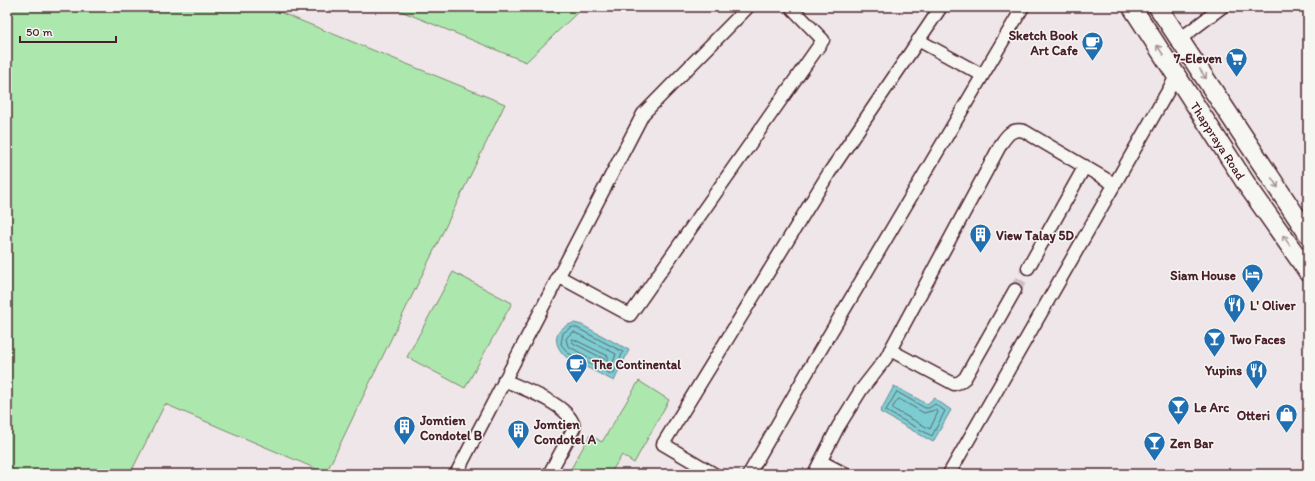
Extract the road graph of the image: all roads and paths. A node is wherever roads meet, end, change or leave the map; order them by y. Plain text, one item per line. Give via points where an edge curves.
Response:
1 (748, 7) edge
2 (791, 7) edge
3 (941, 7) edge
4 (1023, 7) edge
5 (1132, 7) edge
6 (1158, 7) edge
7 (1222, 7) edge
8 (1180, 39) junction
9 (918, 40) junction
10 (982, 75) junction
11 (1177, 75) junction
12 (1085, 166) junction
13 (1114, 184) junction
14 (1308, 234) edge
15 (1028, 268) tunnel mouth
16 (1308, 272) edge
17 (558, 276) junction
18 (1014, 290) tunnel mouth
19 (890, 350) junction
20 (504, 380) junction
21 (822, 462) junction
22 (456, 474) edge
23 (549, 474) edge
24 (714, 474) edge
25 (749, 474) edge
26 (814, 474) edge
27 (845, 474) edge
28 (949, 474) edge

1 - 17 street via 643,114
2 - 17 street via 823,40 630,315
3 - 9 street
4 - 10 street
11 -> 5 main road, Thappraya Road
6 - 8 main road, Thappraya Road
7 - 8 street
8 -> 14 main road, Thappraya Road
9 - 10 street
9 - 24 street via 829,173 663,444
10 - 25 street
11 - 13 street
16 -> 11 main road, Thappraya Road via 1247,185
12 - 13 street
12 - 15 street
12 - 19 street via 1024,130 1018,129 1008,134 1000,144
13 - 28 street
17 - 20 street
18 - 19 street via 965,378 960,382 954,384
19 - 21 street via 838,427
20 - 22 street
20 - 23 street via 556,405 574,424
21 - 26 street
21 - 27 street

